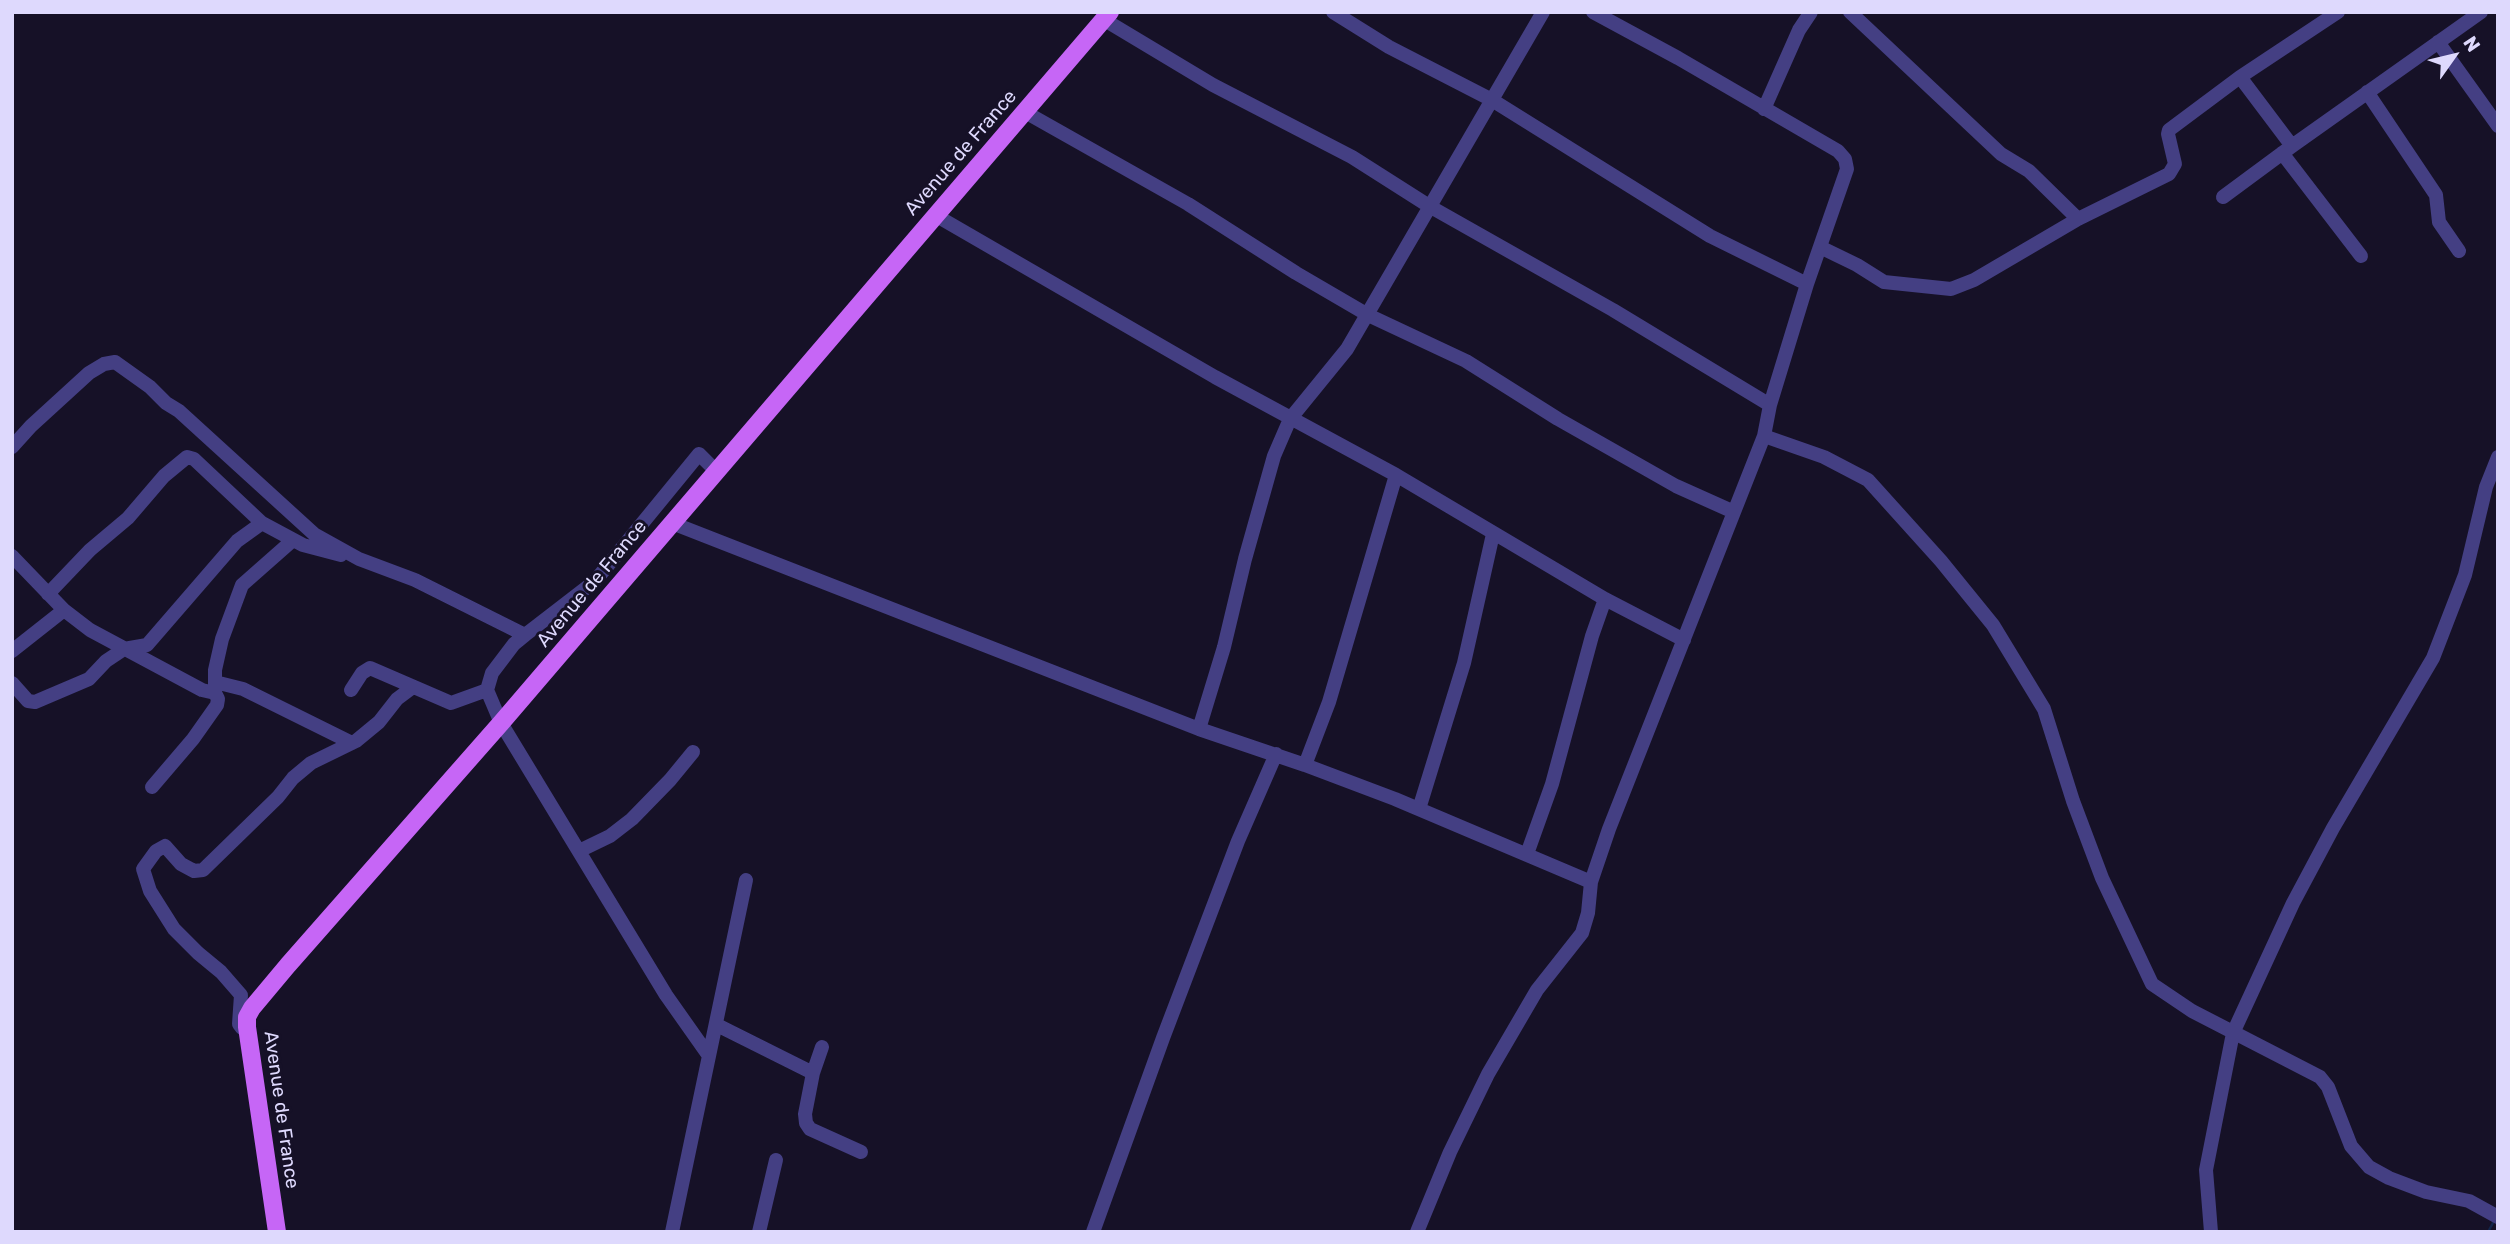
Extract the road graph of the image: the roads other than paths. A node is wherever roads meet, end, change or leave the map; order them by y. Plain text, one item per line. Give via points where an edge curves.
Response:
1 (1333, 12) edge
2 (1543, 12) edge
3 (1592, 12) edge
4 (1811, 12) edge
5 (1850, 12) edge
6 (2338, 12) edge
7 (2482, 12) edge
8 (1106, 16) edge
9 (2438, 42) junction
10 (2240, 78) junction
11 (2367, 92) junction
12 (1492, 100) junction
13 (1764, 109) junction
14 (1025, 112) junction
15 (2498, 126) edge
16 (2287, 149) junction
17 (2223, 197) dead end
18 (1429, 206) junction
19 (935, 215) junction
20 (2078, 219) junction
21 (1822, 248) junction
22 (2459, 251) dead end
23 (2361, 256) dead end
24 (1807, 284) junction
25 (1368, 315) junction
26 (1770, 405) junction
27 (1290, 419) junction
28 (1764, 436) junction
29 (12, 447) edge
30 (2498, 457) edge
31 (716, 471) junction
32 (1396, 475) junction
33 (1734, 512) junction
34 (262, 523) junction
35 (672, 523) junction
36 (1493, 534) junction
37 (293, 540) junction
38 (12, 556) edge
39 (359, 559) junction
40 (48, 594) junction
41 (1605, 599) junction
42 (64, 610) junction
43 (525, 635) junction
44 (1684, 640) junction
45 (124, 649) junction
46 (12, 651) edge
47 (12, 683) edge
48 (215, 687) junction
49 (413, 687) junction
50 (351, 690) dead end
51 (486, 690) junction
52 (501, 723) junction
53 (1199, 729) junction
54 (352, 743) junction
55 (693, 752) dead end
56 (1276, 754) junction
57 (1305, 765) junction
58 (152, 787) dead end
59 (1419, 809) junction
60 (579, 851) junction
61 (1527, 854) junction
62 (746, 880) dead end
63 (1591, 882) junction
64 (717, 1025) junction
65 (2233, 1033) junction
66 (249, 1038) junction
67 (822, 1047) dead end
68 (709, 1056) junction
69 (813, 1073) junction
70 (861, 1152) dead end
71 (776, 1160) dead end
72 (2493, 1215) edge
73 (276, 1232) edge
74 (672, 1232) edge
75 (759, 1232) edge
76 (1093, 1232) edge
77 (1417, 1232) edge
78 (2211, 1232) edge

1 - 12 street via 1389,47
2 - 12 street
3 - 13 street
4 - 13 street
5 - 20 street via 2001,154 2029,171
6 - 10 street
7 - 9 street
8 - 14 main road, Avenue de France
8 - 18 street via 1213,85 1352,157
9 - 11 street
9 - 15 street
10 - 16 street
10 - 20 street via 2169,130 2175,164 2169,174
11 - 16 street
11 - 22 street via 2436,195 2439,222
12 - 18 street
12 - 24 street via 1710,236
13 - 21 street via 1845,159 1844,183
14 - 19 main road, Avenue de France
14 - 25 street via 1188,204
16 - 17 street
16 - 23 street
18 - 25 street
18 - 26 street
19 - 27 street
19 - 31 main road, Avenue de France
20 - 21 street via 1951,289 1884,282
21 - 24 street
24 - 26 street
25 - 27 street via 1344,354
25 - 33 street via 1472,365 1676,486
26 - 28 street
27 - 32 street
27 - 53 street via 1273,456
28 - 33 street
28 - 65 street via 1824,457 1868,480 1990,621 2044,709 2102,878 2148,978 2158,990
29 - 39 street via 89,373 115,362 179,411 314,534
30 - 65 street via 2465,575 2432,658 2293,903
31 - 35 main road, Avenue de France
31 - 43 street via 699,454 595,581
32 - 36 street
32 - 57 street via 1329,702
33 - 44 street
34 - 37 street
34 - 40 street via 187,457
34 - 45 street via 237,541 147,645
35 - 52 main road, Avenue de France
35 - 53 street
36 - 41 street
36 - 59 street via 1464,663
37 - 39 street
37 - 48 street via 242,584 222,639
38 - 40 street
39 - 43 street via 415,580
40 - 42 street
41 - 44 street
41 - 61 street
42 - 45 street
42 - 46 street
43 - 51 street via 492,673
44 - 63 street
45 - 47 street via 89,679 35,702 28,701
45 - 48 street via 202,690
48 - 54 street via 243,689
48 - 58 street via 217,705
49 - 50 street via 370,668
49 - 51 street via 451,703
49 - 54 street
51 - 52 street
52 - 60 street
52 - 66 main road, Avenue de France via 259,1000 247,1017
53 - 56 street
54 - 66 street via 311,763 293,778 203,870 181,864 165,846 156,850 143,869 150,891 174,929 241,995 239,1024
55 - 60 street via 632,819
56 - 57 street
56 - 76 street via 1224,878
57 - 59 street
59 - 61 street
60 - 68 street via 666,995
61 - 63 street
62 - 64 street
63 - 77 street via 1582,933 1537,990 1488,1074
64 - 68 street
64 - 69 street
65 - 72 street via 2325,1082 2351,1146 2370,1167 2426,1192 2469,1201
65 - 78 street via 2206,1170
66 - 73 main road, Avenue de France
67 - 69 street
68 - 74 street
69 - 70 street via 807,1126
71 - 75 street

